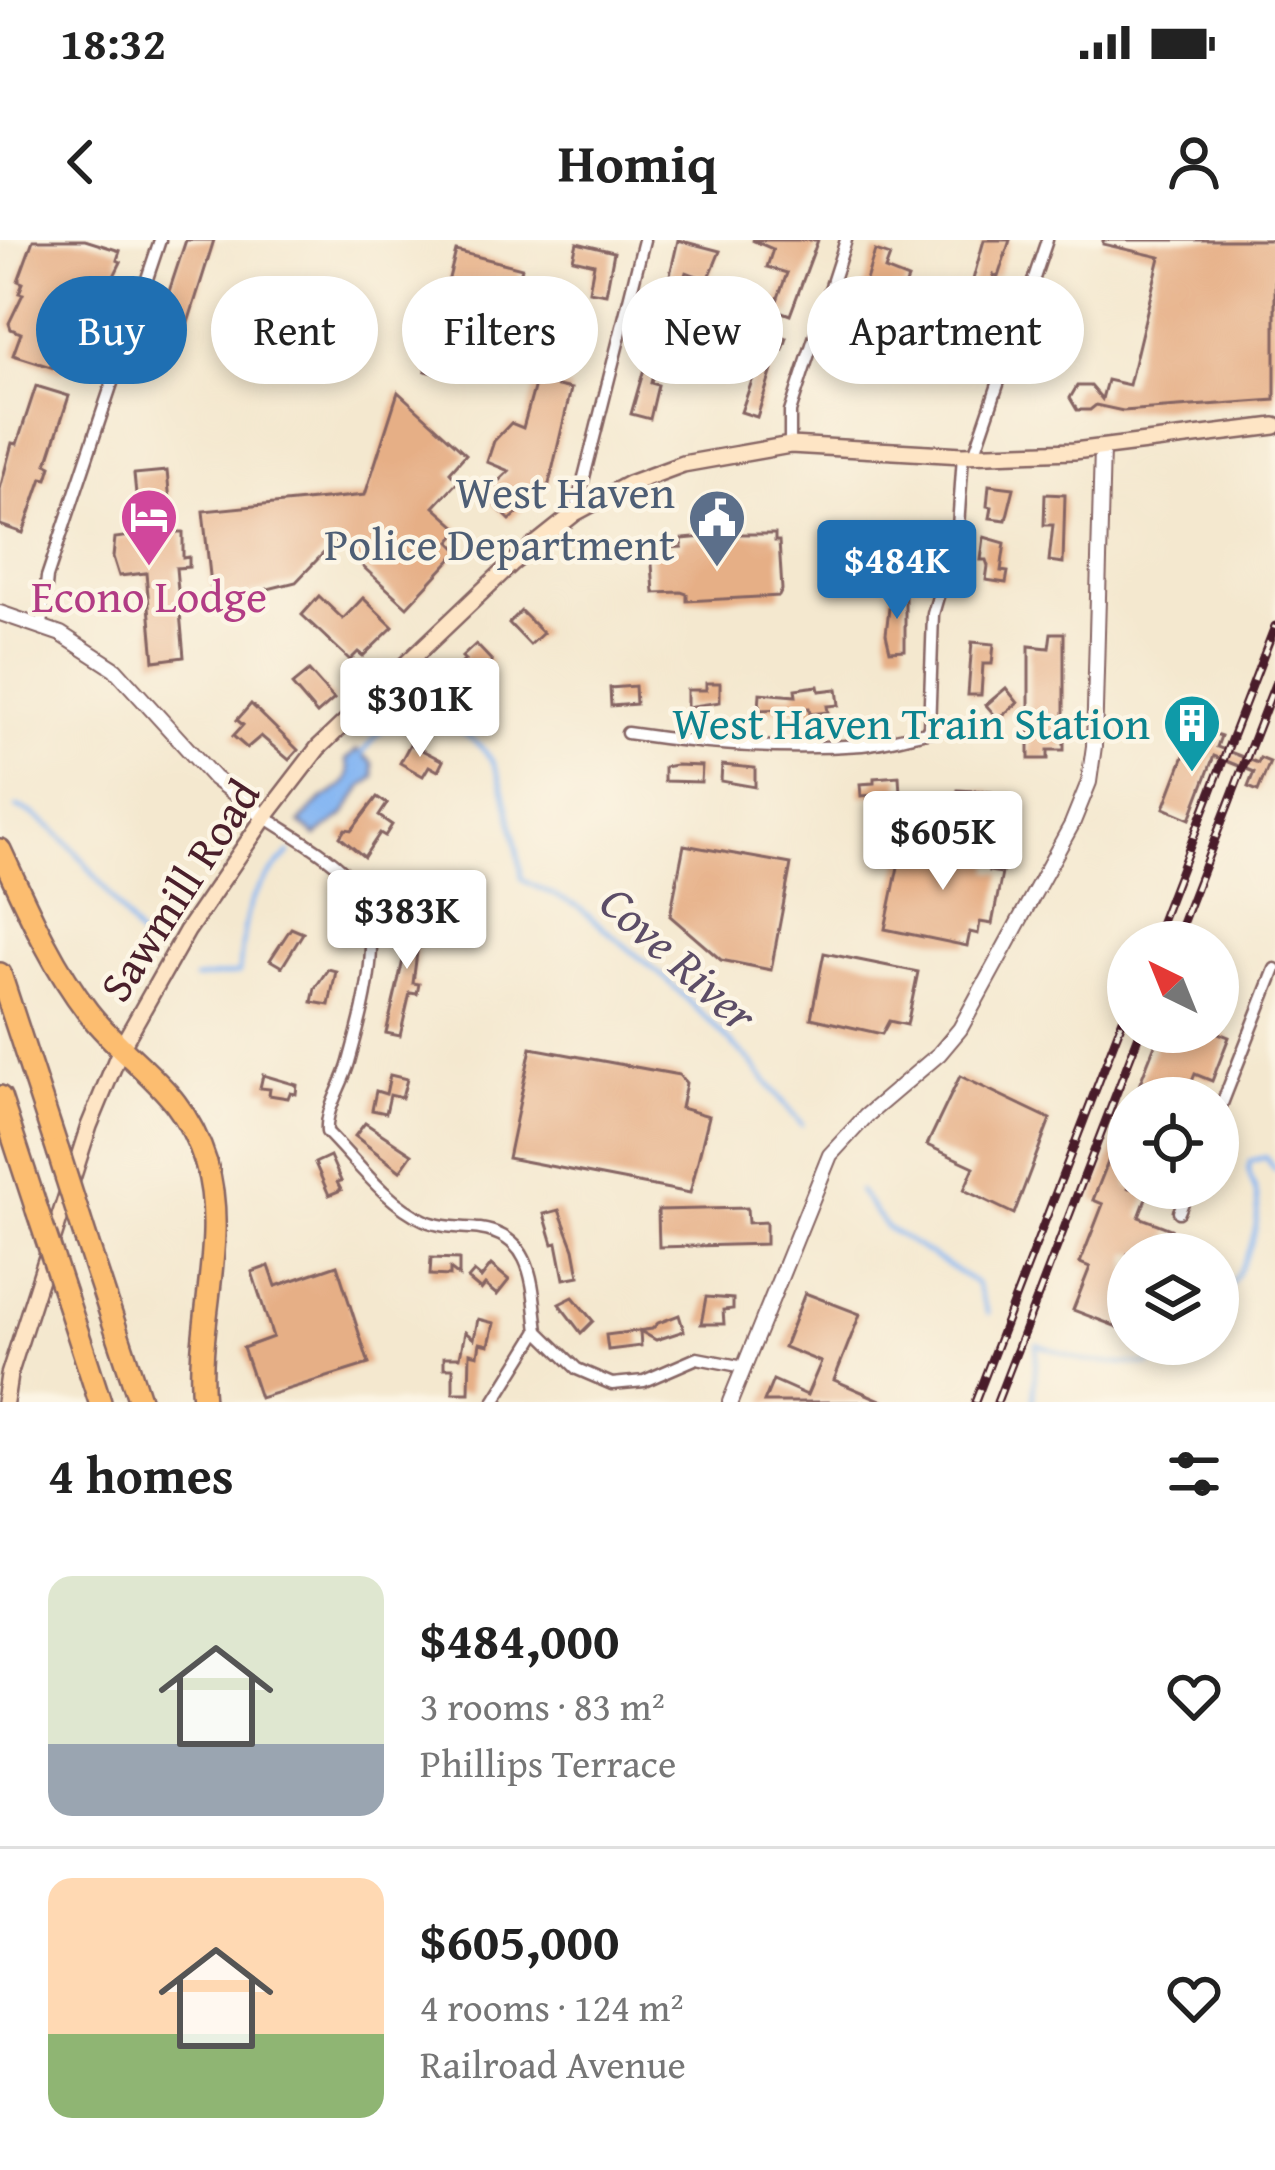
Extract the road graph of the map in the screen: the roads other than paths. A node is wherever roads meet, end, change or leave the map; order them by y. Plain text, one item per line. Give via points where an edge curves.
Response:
1 (160, 240) edge
2 (644, 240) edge
3 (846, 240) edge
4 (1047, 240) edge
5 (1275, 426) edge
6 (790, 445) junction
7 (1102, 448) junction
8 (968, 455) junction
9 (575, 513) junction
10 (0, 614) edge
11 (42, 626) junction
12 (954, 728) dead end
13 (929, 730) junction
14 (627, 733) dead end
15 (265, 817) junction
16 (0, 850) edge
17 (1275, 969) edge
18 (0, 974) edge
19 (122, 1046) junction
20 (1233, 1077) edge
21 (0, 1097) edge
22 (1180, 1209) edge
23 (1179, 1212) dead end
24 (538, 1331) junction
25 (744, 1367) junction
26 (4, 1376) edge
27 (5, 1402) edge
28 (99, 1402) edge
29 (140, 1402) edge
30 (203, 1402) edge
31 (494, 1402) edge
32 (730, 1402) edge

1 - 11 street via 47,577
2 - 9 street
3 - 6 street via 790,412
4 - 8 street
5 - 7 main road, Sawmill Road
6 - 8 main road, Sawmill Road
6 - 9 main road, Sawmill Road via 683,464
7 - 8 main road, Sawmill Road
7 - 25 street via 1094,746 1080,807 960,1029 830,1155
8 - 13 street via 933,614
9 - 15 main road, Sawmill Road via 348,718
10 - 11 street
11 - 15 street via 115,669 214,778
12 - 13 street
13 - 14 street via 868,744 779,748
15 - 19 main road, Sawmill Road
15 - 24 street via 347,874 370,920 369,969 327,1132 424,1220 515,1243 528,1260
16 - 19 highway via 56,962 92,1018
17 - 20 street
18 - 29 highway, bridge
19 - 26 main road, Sawmill Road
19 - 30 highway via 177,1102 207,1166 214,1209
21 - 28 highway, bridge
22 - 23 street
24 - 25 street via 577,1370 612,1384 644,1381 697,1358
24 - 31 street
25 - 32 street
26 - 27 main road, Sawmill Road

